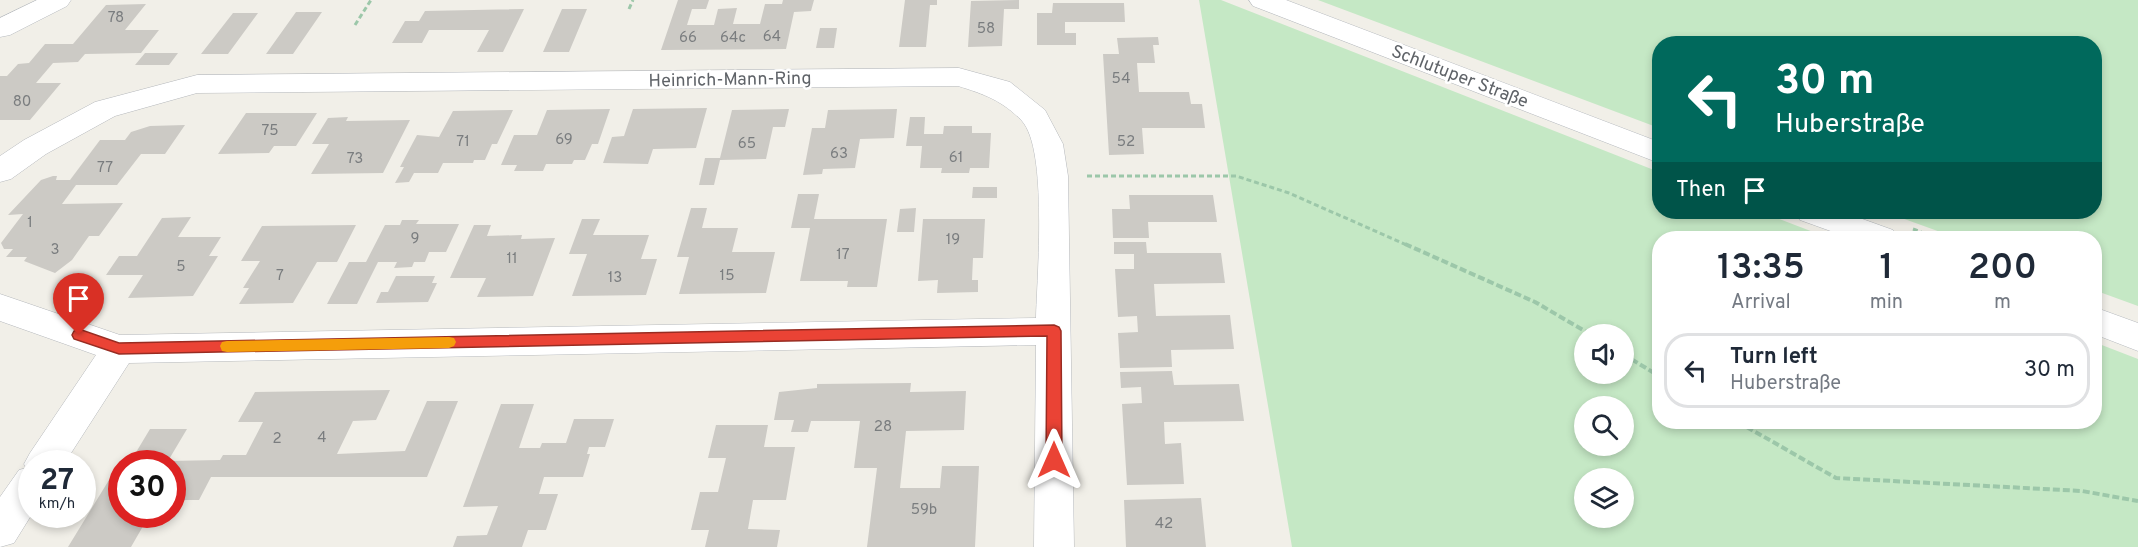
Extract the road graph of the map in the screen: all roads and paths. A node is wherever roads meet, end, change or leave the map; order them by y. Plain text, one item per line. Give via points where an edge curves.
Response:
1 (58, 0) edge
2 (371, 0) edge
3 (633, 0) edge
4 (1262, 0) edge
5 (629, 9) dead end
6 (355, 25) dead end
7 (0, 29) edge
8 (1652, 150) edge
9 (0, 171) edge
10 (1053, 176) junction
11 (1830, 219) edge
12 (1863, 231) edge
13 (0, 307) edge
14 (2102, 323) edge
15 (1574, 325) edge
16 (1054, 331) junction
17 (2138, 337) edge
18 (119, 349) junction
19 (1634, 361) edge
20 (1652, 372) edge
21 (1750, 429) edge
22 (53, 450) edge
23 (2138, 501) edge
24 (18, 503) edge
25 (0, 530) edge
26 (1054, 547) edge

1 - 7 street
2 - 6 path
3 - 5 path
4 - 8 street, Schlutuper Straße
9 - 10 street, Heinrich-Mann-Ring via 105,109 197,84 959,77 1000,89 1035,117 1048,144
10 - 15 path via 1236,176 1289,193 1535,302
10 - 16 street, Heinrich-Mann-Ring
11 - 12 street
13 - 18 street
14 - 17 street
16 - 18 street
16 - 26 street, Heinrich-Mann-Ring
18 - 22 street
19 - 20 path
21 - 23 path via 1836,478 2082,491
24 - 25 street

